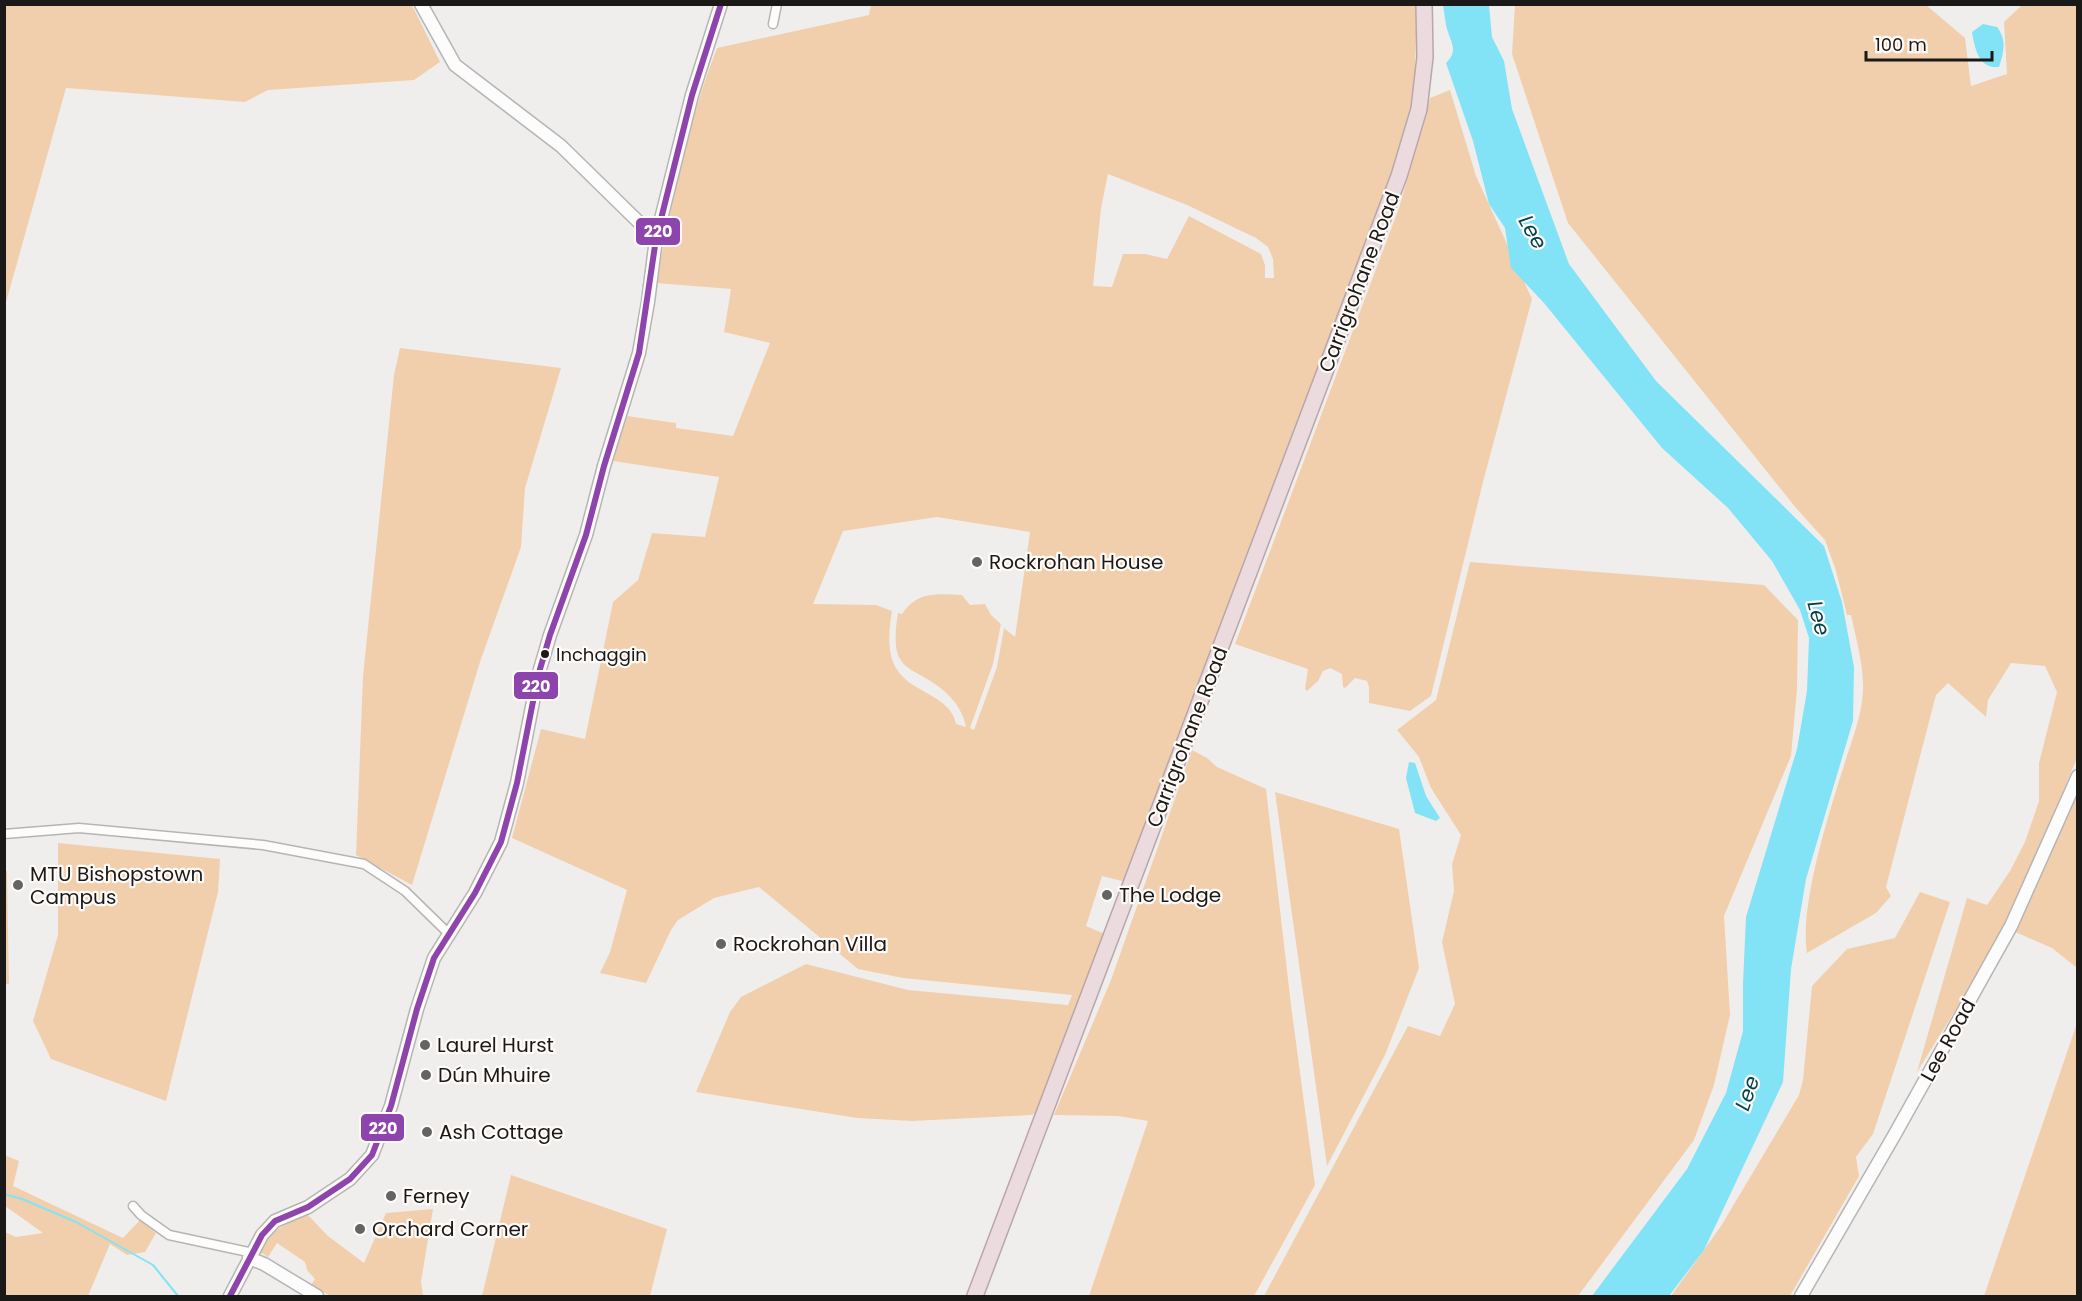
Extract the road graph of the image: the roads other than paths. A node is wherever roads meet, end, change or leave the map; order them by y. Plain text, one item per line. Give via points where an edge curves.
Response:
1 (421, 4) edge
2 (721, 4) edge
3 (777, 4) edge
4 (1424, 4) edge
5 (773, 24) dead end
6 (656, 239) junction
7 (2078, 776) edge
8 (4, 834) edge
9 (448, 933) junction
10 (133, 1206) dead end
11 (251, 1255) junction
12 (230, 1296) edge
13 (317, 1296) edge
14 (975, 1296) edge
15 (1801, 1296) edge

1 - 6 main road via 455,65 561,146
2 - 6 main road via 692,95
3 - 5 street
4 - 14 highway, Carrigrohane Road via 1425,57 1420,101 1399,176
6 - 9 main road via 639,353 586,535 538,676 501,842 475,893
7 - 15 main road, Lee Road via 2011,926
8 - 9 street via 79,828 262,845 364,864 405,891
9 - 11 main road via 434,957 400,1077 372,1155 350,1179 308,1207 275,1221
10 - 11 street via 169,1235
11 - 12 main road
11 - 13 main road

